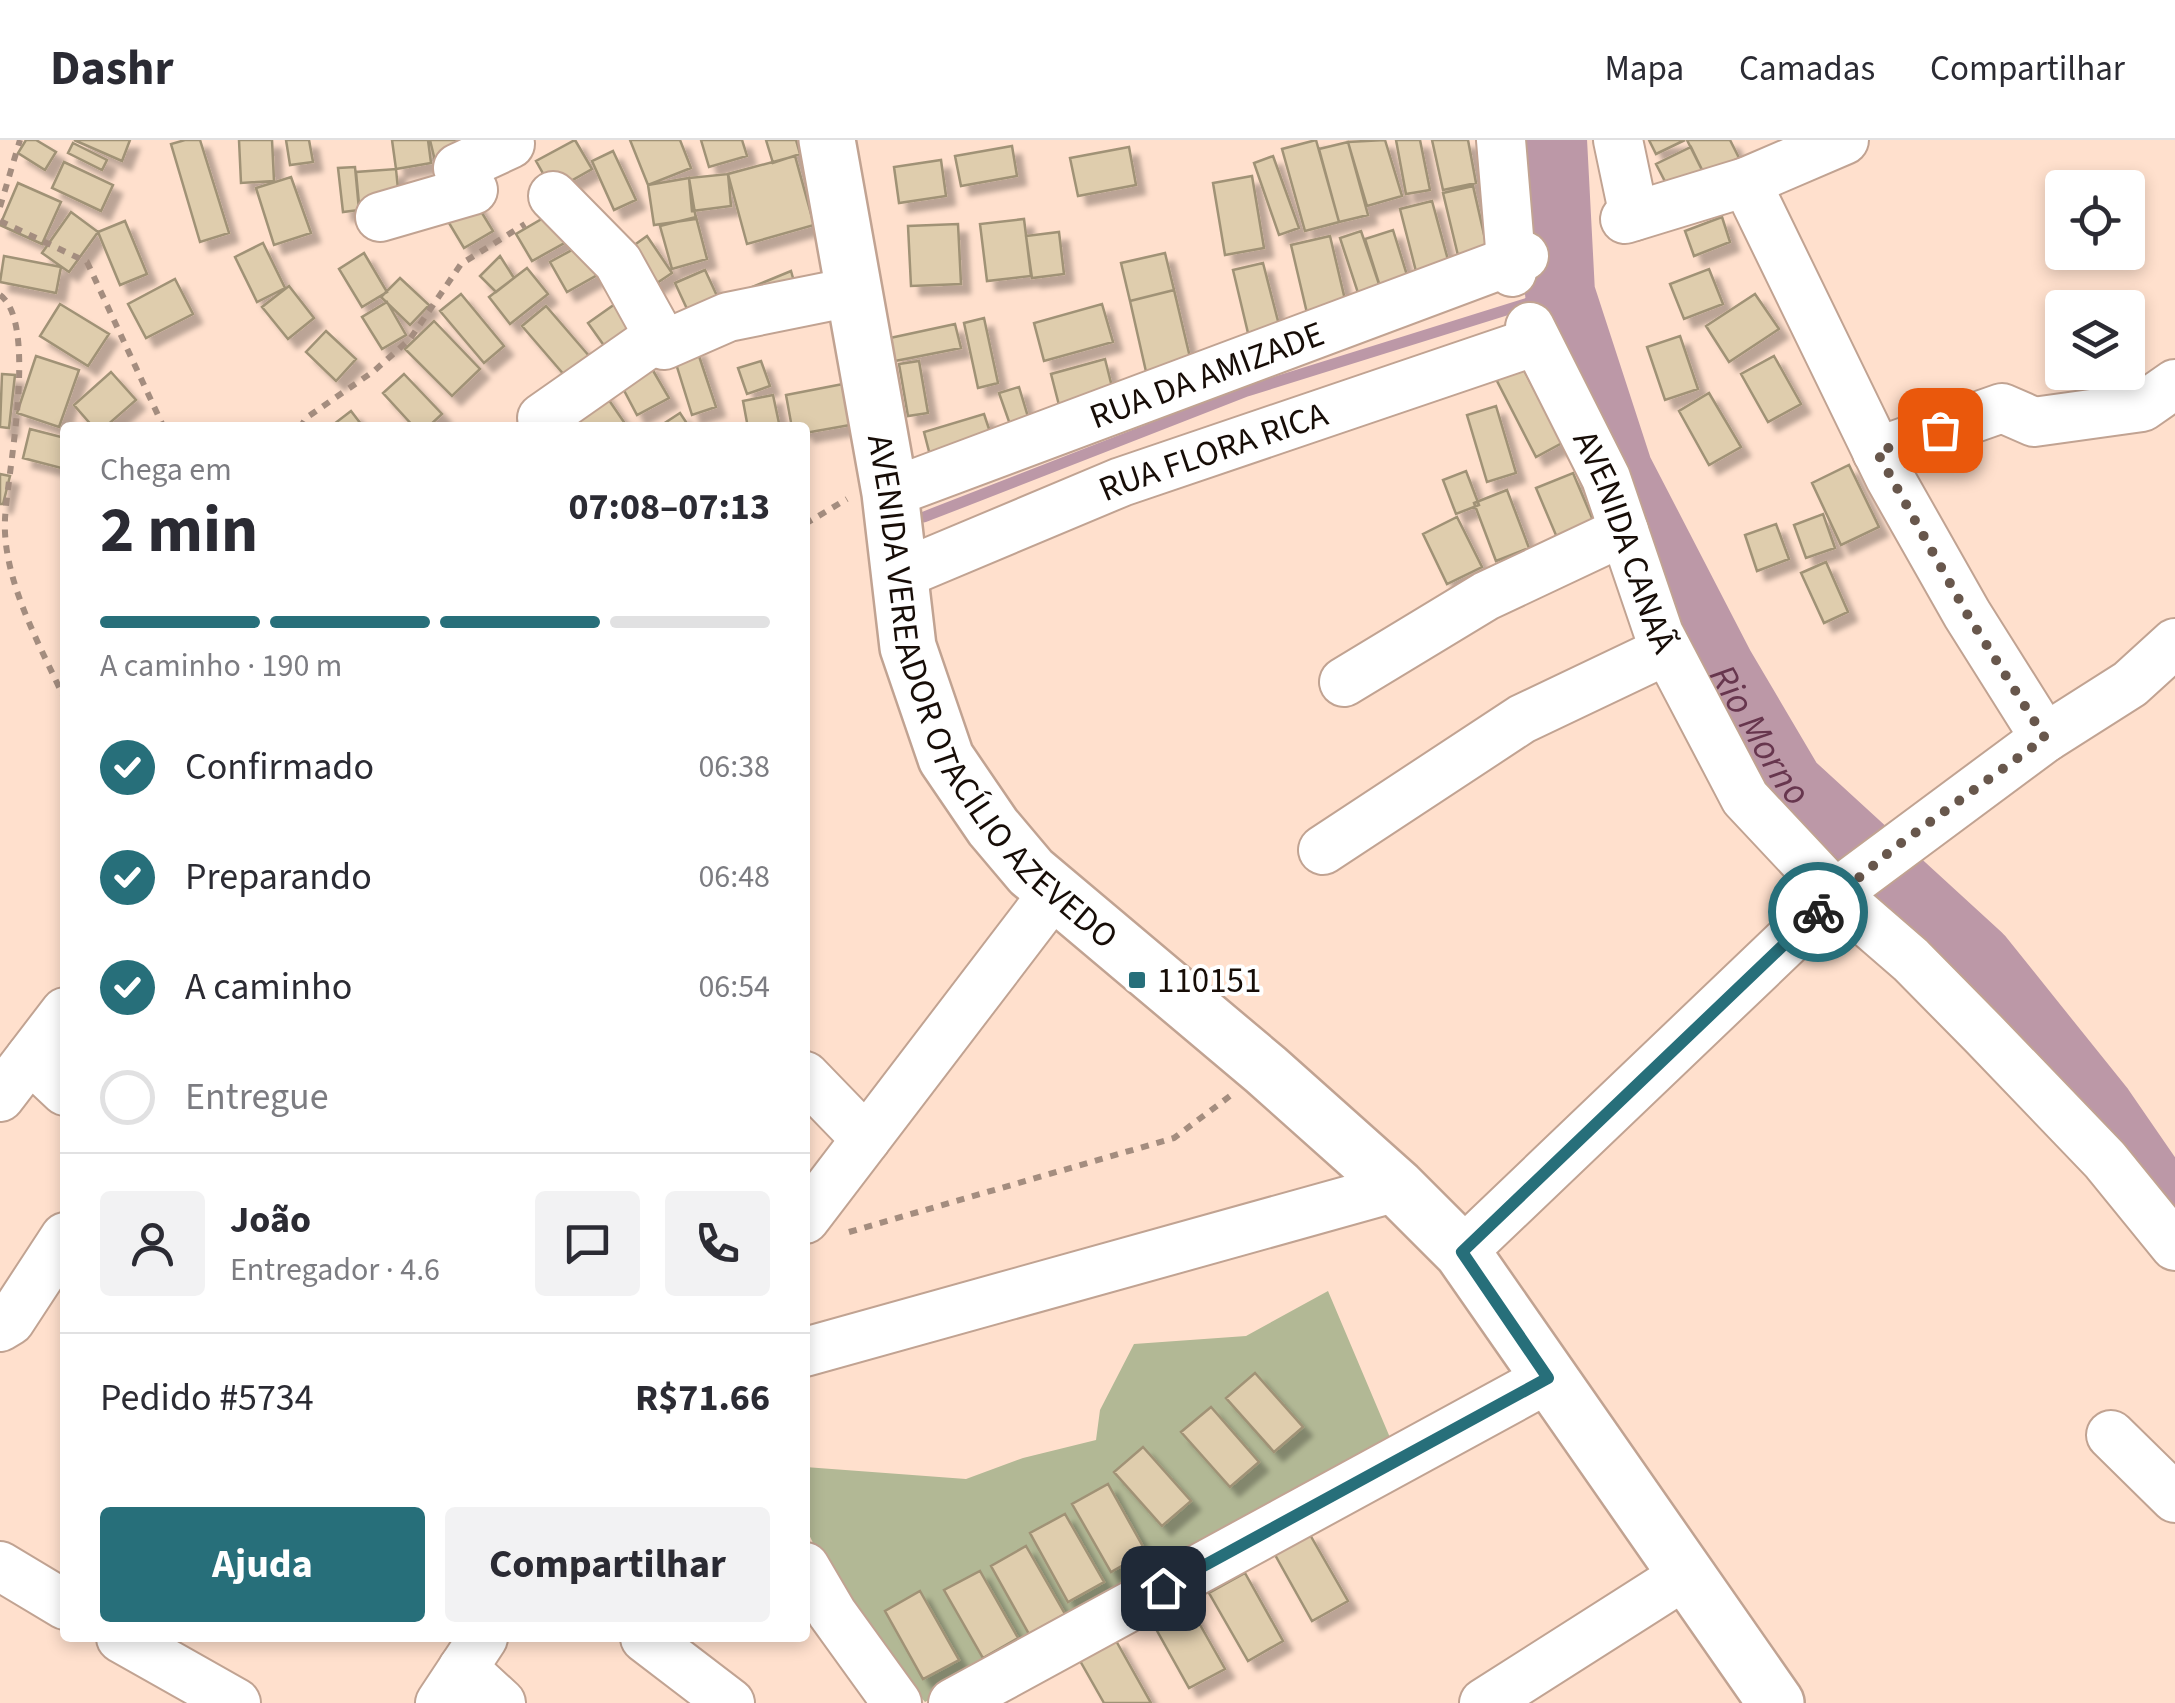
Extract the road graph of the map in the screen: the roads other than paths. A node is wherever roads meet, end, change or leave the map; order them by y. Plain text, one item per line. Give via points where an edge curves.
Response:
1 (827, 140) edge
2 (1501, 140) edge
3 (1618, 140) edge
4 (1844, 140) edge
5 (510, 144) dead end
6 (1746, 182) junction
7 (553, 196) road end
8 (380, 217) dead end
9 (856, 291) junction
10 (1533, 334) joint
11 (659, 336) junction
12 (2175, 384) edge
13 (542, 418) dead end
14 (1877, 452) junction
15 (890, 493) junction
16 (1624, 531) junction
17 (897, 576) junction
18 (2175, 643) edge
19 (1667, 650) junction
20 (1344, 682) dead end
21 (2045, 738) junction
22 (1322, 850) dead end
23 (1056, 890) junction
24 (1839, 891) junction
25 (60, 1019) edge
26 (30, 1058) junction
27 (810, 1081) edge
28 (60, 1086) edge
29 (0, 1097) edge
30 (866, 1139) junction
31 (1397, 1187) junction
32 (824, 1226) edge
33 (60, 1244) edge
34 (2175, 1246) edge
35 (1462, 1252) junction
36 (0, 1327) edge
37 (810, 1351) edge
38 (1548, 1378) junction
39 (2111, 1435) dead end
40 (2175, 1498) edge
41 (0, 1566) edge
42 (1685, 1575) junction
43 (810, 1576) edge
44 (60, 1602) edge
45 (128, 1642) edge
46 (650, 1642) edge
47 (462, 1670) edge
48 (236, 1703) edge
49 (501, 1703) edge
50 (730, 1703) edge
51 (897, 1703) edge
52 (953, 1703) edge
53 (1484, 1703) edge
54 (1776, 1703) edge

1 - 9 main road, AVENIDA VEREADOR OTACÍLIO AZEVEDO
2 - 15 street, RUA DA AMIZADE via 1515,264
3 - 6 street via 1629,217
4 - 6 street
5 - 8 street via 458,168 474,190
6 - 14 street
7 - 11 street via 618,262
9 - 11 street via 728,317 664,346
9 - 15 main road, AVENIDA VEREADOR OTACÍLIO AZEVEDO
10 - 16 street, AVENIDA CANAÃ via 1606,478
10 - 17 street, RUA FLORA RICA via 1122,482
11 - 13 street
12 - 14 street via 2142,407 2034,422 2002,408
14 - 21 street
15 - 17 main road, AVENIDA VEREADOR OTACÍLIO AZEVEDO
16 - 19 street, AVENIDA CANAÃ
16 - 20 street via 1486,596
17 - 23 main road, AVENIDA VEREADOR OTACÍLIO AZEVEDO via 908,647 946,758 993,827
18 - 21 street via 2130,684
19 - 22 street via 1522,719
19 - 24 street, AVENIDA CANAÃ via 1745,798
21 - 24 street
23 - 30 street
23 - 31 main road, AVENIDA VEREADOR OTACÍLIO AZEVEDO
24 - 34 street, AVENIDA CANAÃ via 2105,1160
24 - 35 street
25 - 26 street
26 - 28 street
26 - 29 street
27 - 30 street
30 - 32 street
31 - 35 main road, AVENIDA VEREADOR OTACÍLIO AZEVEDO
31 - 37 street
33 - 36 street
35 - 38 main road, AVENIDA VEREADOR OTACÍLIO AZEVEDO
38 - 42 main road, AVENIDA VEREADOR OTACÍLIO AZEVEDO
38 - 52 street
39 - 40 street
41 - 44 street
42 - 53 street
42 - 54 main road, AVENIDA VEREADOR OTACÍLIO AZEVEDO
43 - 51 street
45 - 48 street
46 - 50 street
47 - 49 street

